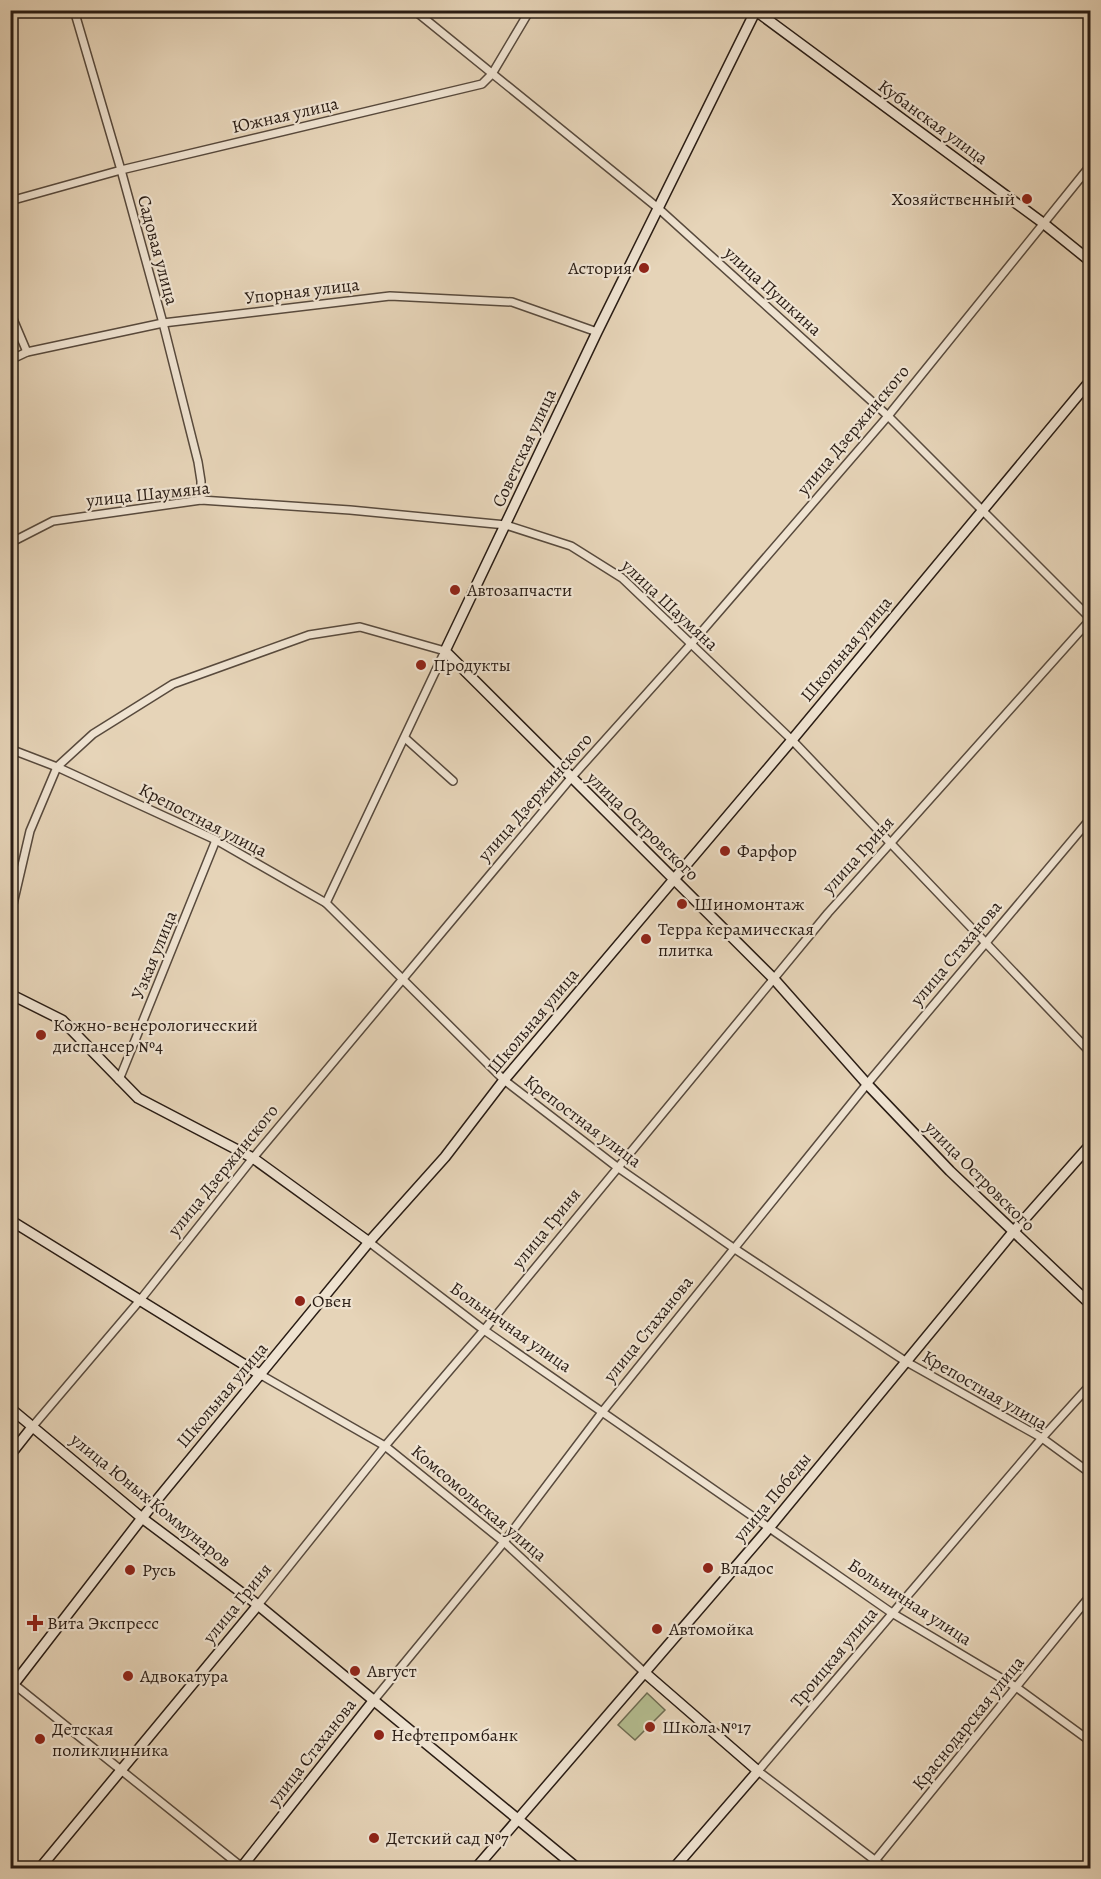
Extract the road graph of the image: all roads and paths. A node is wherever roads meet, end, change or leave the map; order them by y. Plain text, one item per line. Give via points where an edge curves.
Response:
1 (74, 10) edge
2 (414, 10) edge
3 (530, 10) edge
4 (756, 11) edge
5 (492, 74) junction
6 (1090, 166) edge
7 (121, 170) junction
8 (10, 201) edge
9 (658, 208) junction
10 (1043, 223) junction
11 (1090, 261) edge
12 (10, 312) edge
13 (163, 323) junction
14 (597, 332) junction
15 (27, 352) junction
16 (10, 360) edge
17 (1090, 381) edge
18 (888, 416) junction
19 (201, 500) junction
20 (983, 509) junction
21 (506, 525) junction
22 (10, 543) edge
23 (1090, 619) edge
24 (691, 644) junction
25 (444, 651) junction
26 (405, 738) junction
27 (792, 740) junction
28 (10, 749) edge
29 (57, 766) junction
30 (571, 778) junction
31 (453, 781) dead end
32 (1090, 819) edge
33 (216, 840) junction
34 (891, 843) junction
35 (673, 879) junction
36 (326, 903) junction
37 (10, 917) edge
38 (985, 943) junction
39 (402, 979) junction
40 (774, 980) junction
41 (10, 994) edge
42 (1090, 1052) edge
43 (119, 1080) junction
44 (504, 1080) junction
45 (867, 1084) junction
46 (1090, 1145) edge
47 (253, 1158) junction
48 (617, 1167) junction
49 (10, 1220) edge
50 (1013, 1233) junction
51 (369, 1242) junction
52 (735, 1249) junction
53 (141, 1299) junction
54 (1090, 1304) edge
55 (484, 1330) junction
56 (905, 1361) junction
57 (261, 1375) junction
58 (1090, 1385) edge
59 (10, 1408) edge
60 (603, 1411) junction
61 (33, 1426) junction
62 (1042, 1438) junction
63 (385, 1446) junction
64 (10, 1455) edge
65 (1090, 1473) edge
66 (142, 1518) junction
67 (769, 1528) junction
68 (504, 1542) junction
69 (1090, 1596) edge
70 (258, 1605) junction
71 (892, 1613) junction
72 (644, 1672) junction
73 (12, 1685) edge
74 (1016, 1687) junction
75 (374, 1700) junction
76 (1090, 1741) edge
77 (121, 1768) junction
78 (758, 1771) junction
79 (517, 1819) junction
80 (875, 1861) junction
81 (242, 1868) edge
82 (40, 1869) edge
83 (476, 1869) edge
84 (577, 1869) edge
85 (674, 1869) edge
86 (869, 1869) edge
87 (885, 1869) edge

1 - 7 street, Садовая улица
2 - 5 street, улица Пушкина
3 - 5 street
4 - 9 street, Советская улица
4 - 10 street, Кубанская улица
5 - 7 street, Южная улица via 482,84
5 - 9 street, улица Пушкина
6 - 10 street, улица Дзержинского
7 - 8 street, Южная улица
7 - 13 street, Садовая улица
9 - 14 street, Советская улица
9 - 18 street, улица Пушкина
10 - 11 street, Кубанская улица
10 - 18 street, улица Дзержинского
12 - 15 street
13 - 14 street, Упорная улица via 390,296 512,302
13 - 15 street, Упорная улица
13 - 19 street, Садовая улица via 198,462
14 - 21 street, Советская улица
15 - 16 street, Упорная улица
17 - 20 street, Школьная улица
18 - 20 street, улица Пушкина
18 - 24 street, улица Дзержинского
19 - 21 street, улица Шаумяна
19 - 22 street, улица Шаумяна via 52,521
20 - 23 street, улица Пушкина
20 - 27 street, Школьная улица
21 - 24 street, улица Шаумяна via 571,546 595,559 622,578
21 - 25 street, Советская улица
23 - 34 street, улица Гриня
24 - 27 street, улица Шаумяна
24 - 30 street, улица Дзержинского
25 - 26 street, Советская улица
25 - 29 street, улица Островского via 360,627 309,635 173,684 93,734
25 - 30 street, улица Островского
26 - 31 street
26 - 36 street, Советская улица
27 - 34 street, улица Шаумяна
27 - 35 street, Школьная улица
28 - 29 street, Крепостная улица
29 - 33 street, Крепостная улица
29 - 37 street via 30,831
30 - 35 street, улица Островского
30 - 39 street, улица Дзержинского
32 - 38 street, улица Стаханова
33 - 36 street, Крепостная улица
33 - 43 street, Узкая улица
34 - 38 street, улица Шаумяна
34 - 40 street, улица Гриня
35 - 40 street, улица Островского
35 - 44 street, Школьная улица
36 - 39 street, Крепостная улица
38 - 42 street, улица Шаумяна
38 - 45 street, улица Стаханова
39 - 44 street, Крепостная улица
39 - 47 street, улица Дзержинского
40 - 45 street, улица Островского
40 - 48 street, улица Гриня
41 - 43 street, Больничная улица via 62,1020
43 - 47 street, Больничная улица via 138,1098
44 - 48 street, Крепостная улица
44 - 51 street, Школьная улица via 445,1157
45 - 50 street, улица Островского
45 - 52 street, улица Стаханова
46 - 50 street, улица Победы
47 - 51 street, Больничная улица
47 - 53 street, улица Дзержинского
48 - 52 street, Крепостная улица
48 - 55 street, улица Гриня
49 - 53 street, Комсомольская улица
50 - 54 street, улица Островского
50 - 56 street, улица Победы
51 - 55 street, Больничная улица
51 - 57 street, Школьная улица
52 - 56 street, Крепостная улица
52 - 60 street, улица Стаханова
53 - 57 street, Комсомольская улица
53 - 61 street, улица Дзержинского
55 - 60 street, Больничная улица
55 - 63 street, улица Гриня
56 - 62 street, Крепостная улица
56 - 67 street, улица Победы
57 - 63 street, Комсомольская улица
57 - 66 street, Школьная улица
58 - 62 street, Троицкая улица
59 - 61 street, улица Юных Коммунаров
60 - 67 street, Больничная улица
60 - 68 street, улица Стаханова
61 - 64 street, улица Дзержинского
61 - 66 street, улица Юных Коммунаров
62 - 65 street, Крепостная улица
62 - 71 street, Троицкая улица
63 - 68 street, Комсомольская улица
63 - 70 street, улица Гриня
66 - 70 street, улица Юных Коммунаров
66 - 73 street, Школьная улица
67 - 71 street, Больничная улица
67 - 72 street, улица Победы
68 - 72 street, Комсомольская улица
68 - 75 street, улица Стаханова
69 - 74 street, Краснодарская улица
70 - 75 street, улица Юных Коммунаров
70 - 77 street, улица Гриня
71 - 74 street, Больничная улица
71 - 78 street, Троицкая улица
72 - 78 street, Комсомольская улица
72 - 79 street, улица Победы
73 - 77 street
74 - 76 street, Больничная улица
74 - 80 street, Краснодарская улица
75 - 79 street, улица Юных Коммунаров
75 - 81 street, улица Стаханова
77 - 81 street
77 - 82 street, улица Гриня
78 - 80 street, Комсомольская улица
78 - 85 street, Троицкая улица
79 - 83 street, улица Победы
79 - 84 street, улица Юных Коммунаров
80 - 86 street, Краснодарская улица
80 - 87 street, Комсомольская улица

